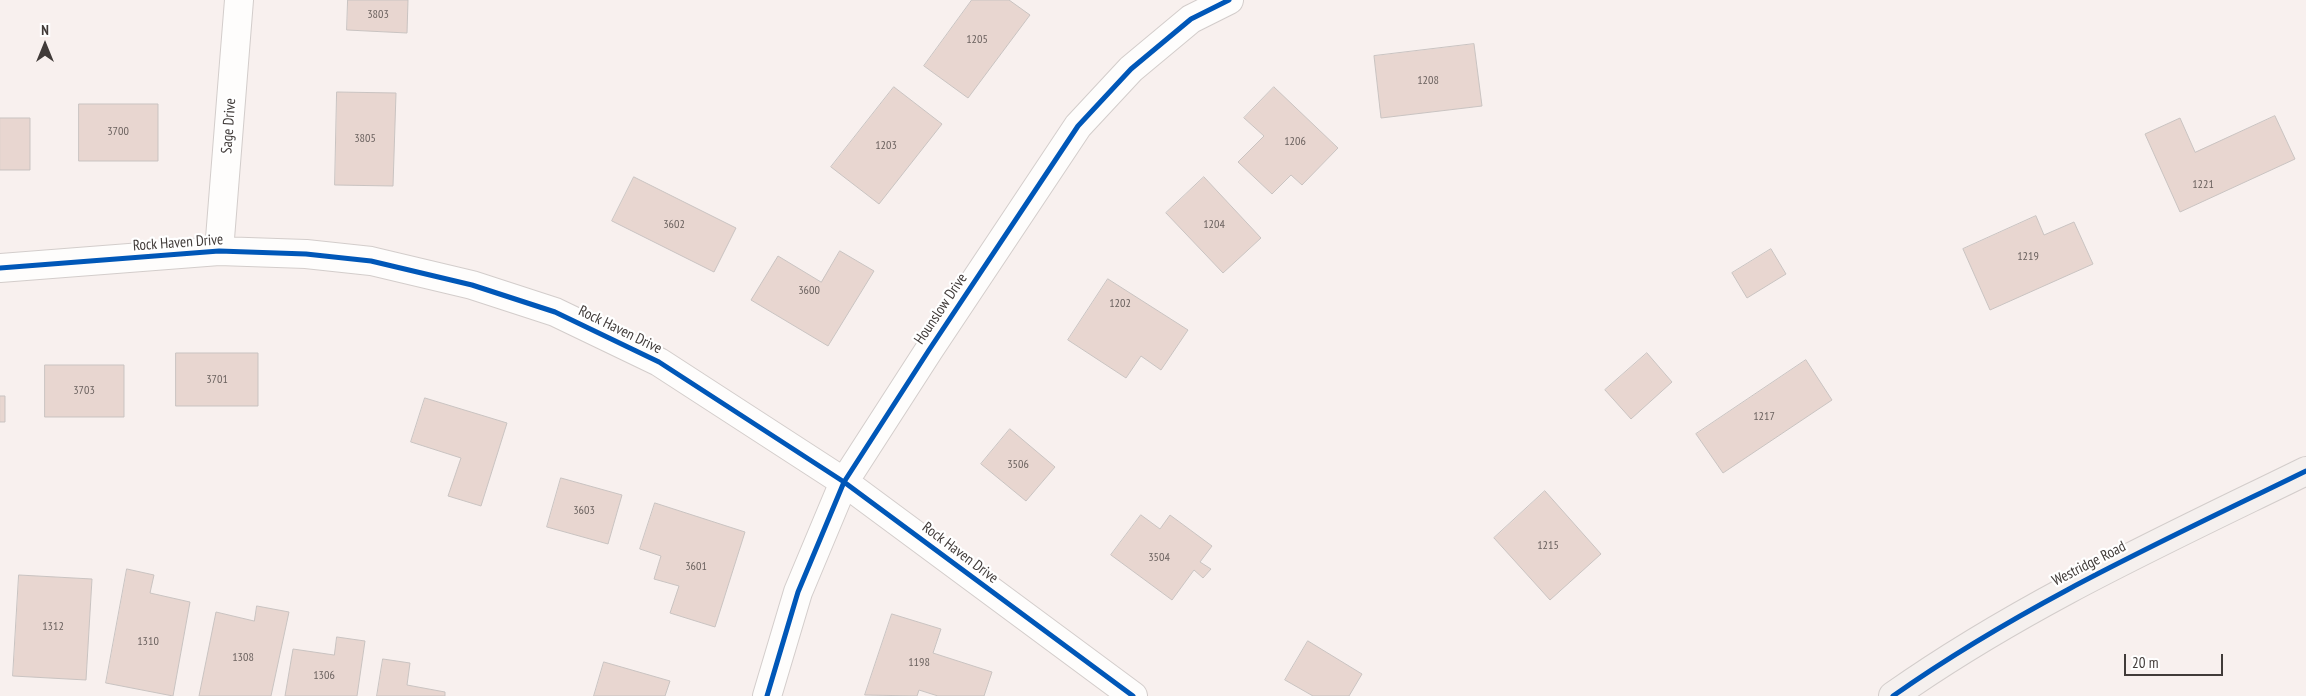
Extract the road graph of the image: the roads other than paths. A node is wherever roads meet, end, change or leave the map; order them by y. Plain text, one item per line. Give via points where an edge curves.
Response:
1 (239, 0) edge
2 (1229, 0) edge
3 (219, 251) junction
4 (0, 268) edge
5 (2306, 472) edge
6 (844, 482) junction
7 (767, 696) edge
8 (1133, 696) edge
9 (1893, 696) edge

1 - 3 street, Sage Drive
2 - 6 street, Hounslow Drive via 1183,25 1131,69 1078,126
3 - 4 street, Rock Haven Drive
3 - 6 street, Rock Haven Drive via 306,254 371,261 472,285 555,312 659,362
5 - 9 main road, Westridge Road via 2058,594 1972,642
6 - 7 street, Hounslow Drive via 798,592
6 - 8 street, Rock Haven Drive

